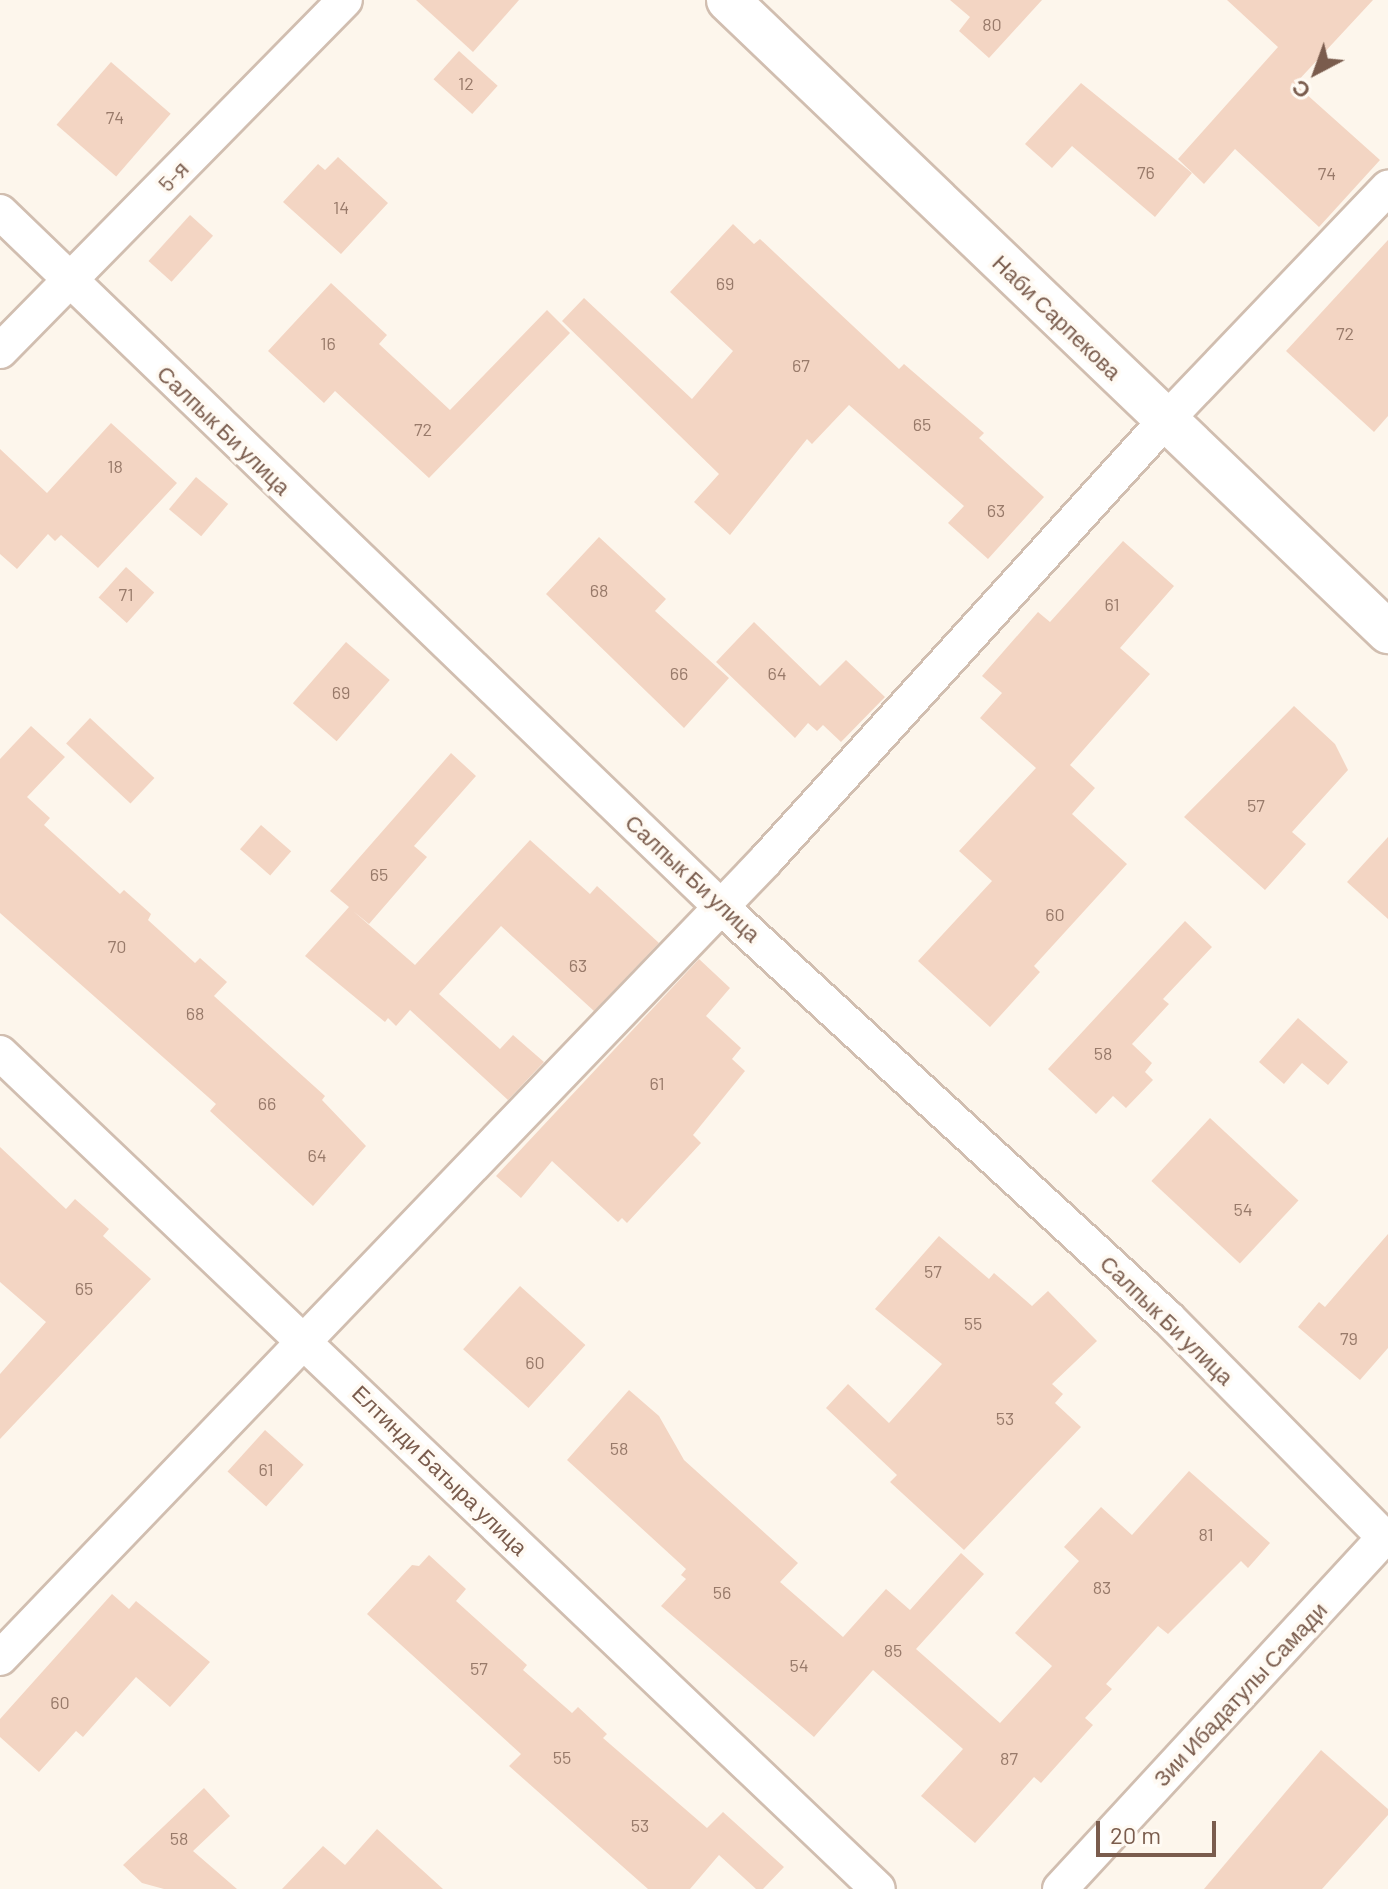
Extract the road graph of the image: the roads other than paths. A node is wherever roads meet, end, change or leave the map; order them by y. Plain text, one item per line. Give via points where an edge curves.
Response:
1 (345, 0) edge
2 (728, 0) edge
3 (1388, 188) edge
4 (0, 212) edge
5 (69, 281) junction
6 (0, 351) edge
7 (1165, 421) junction
8 (1388, 632) edge
9 (721, 907) junction
10 (0, 1053) edge
11 (304, 1339) junction
12 (1387, 1538) edge
13 (0, 1658) edge
14 (878, 1889) edge
15 (1060, 1889) edge

1 - 5 street, 5-я
2 - 7 street, Наби Сарпекова
3 - 7 street
4 - 5 street, Салпык Би улица
5 - 6 street, 5-я
5 - 9 street, Салпык Би улица
7 - 8 street, Наби Сарпекова
7 - 9 street
9 - 11 street
9 - 12 street, Салпык Би улица via 1168,1318
10 - 11 street, Елтинди Батыра улица
11 - 13 street
11 - 14 street, Елтинди Батыра улица
12 - 15 street, Зии Ибадатулы Самади

